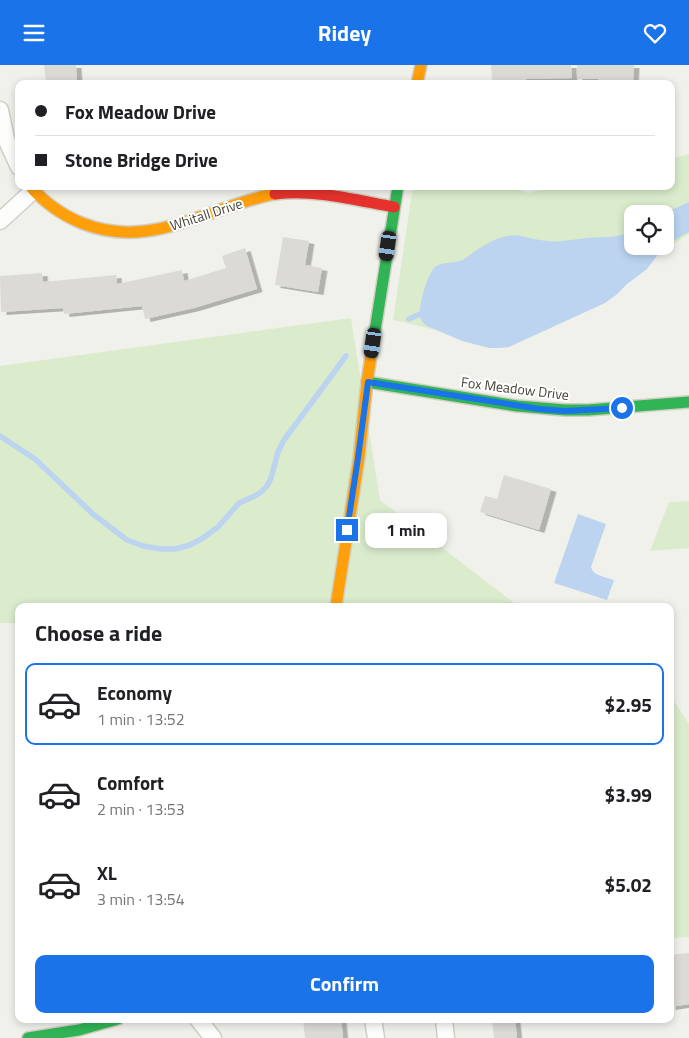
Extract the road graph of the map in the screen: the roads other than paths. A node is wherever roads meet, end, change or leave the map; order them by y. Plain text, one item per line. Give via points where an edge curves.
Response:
1 (421, 65) edge
2 (419, 80) edge
3 (0, 110) edge
4 (15, 158) edge
5 (30, 190) edge
6 (34, 190) edge
7 (397, 190) edge
8 (394, 207) junction
9 (0, 221) edge
10 (368, 382) junction
11 (689, 402) edge
12 (336, 603) edge
13 (104, 1023) edge
14 (201, 1023) edge
15 (374, 1023) edge
16 (444, 1023) edge
17 (28, 1038) edge
18 (213, 1038) edge
19 (376, 1038) edge
20 (446, 1038) edge

1 - 2 street
3 - 4 street via 6,139
5 - 9 street
6 - 8 street, Whitall Drive via 56,210 80,222 128,232 162,228 254,199 292,192
7 - 8 street
8 - 10 street
10 - 11 street, Fox Meadow Drive via 565,411
10 - 12 street
13 - 17 street
14 - 18 street
15 - 19 street
16 - 20 street

